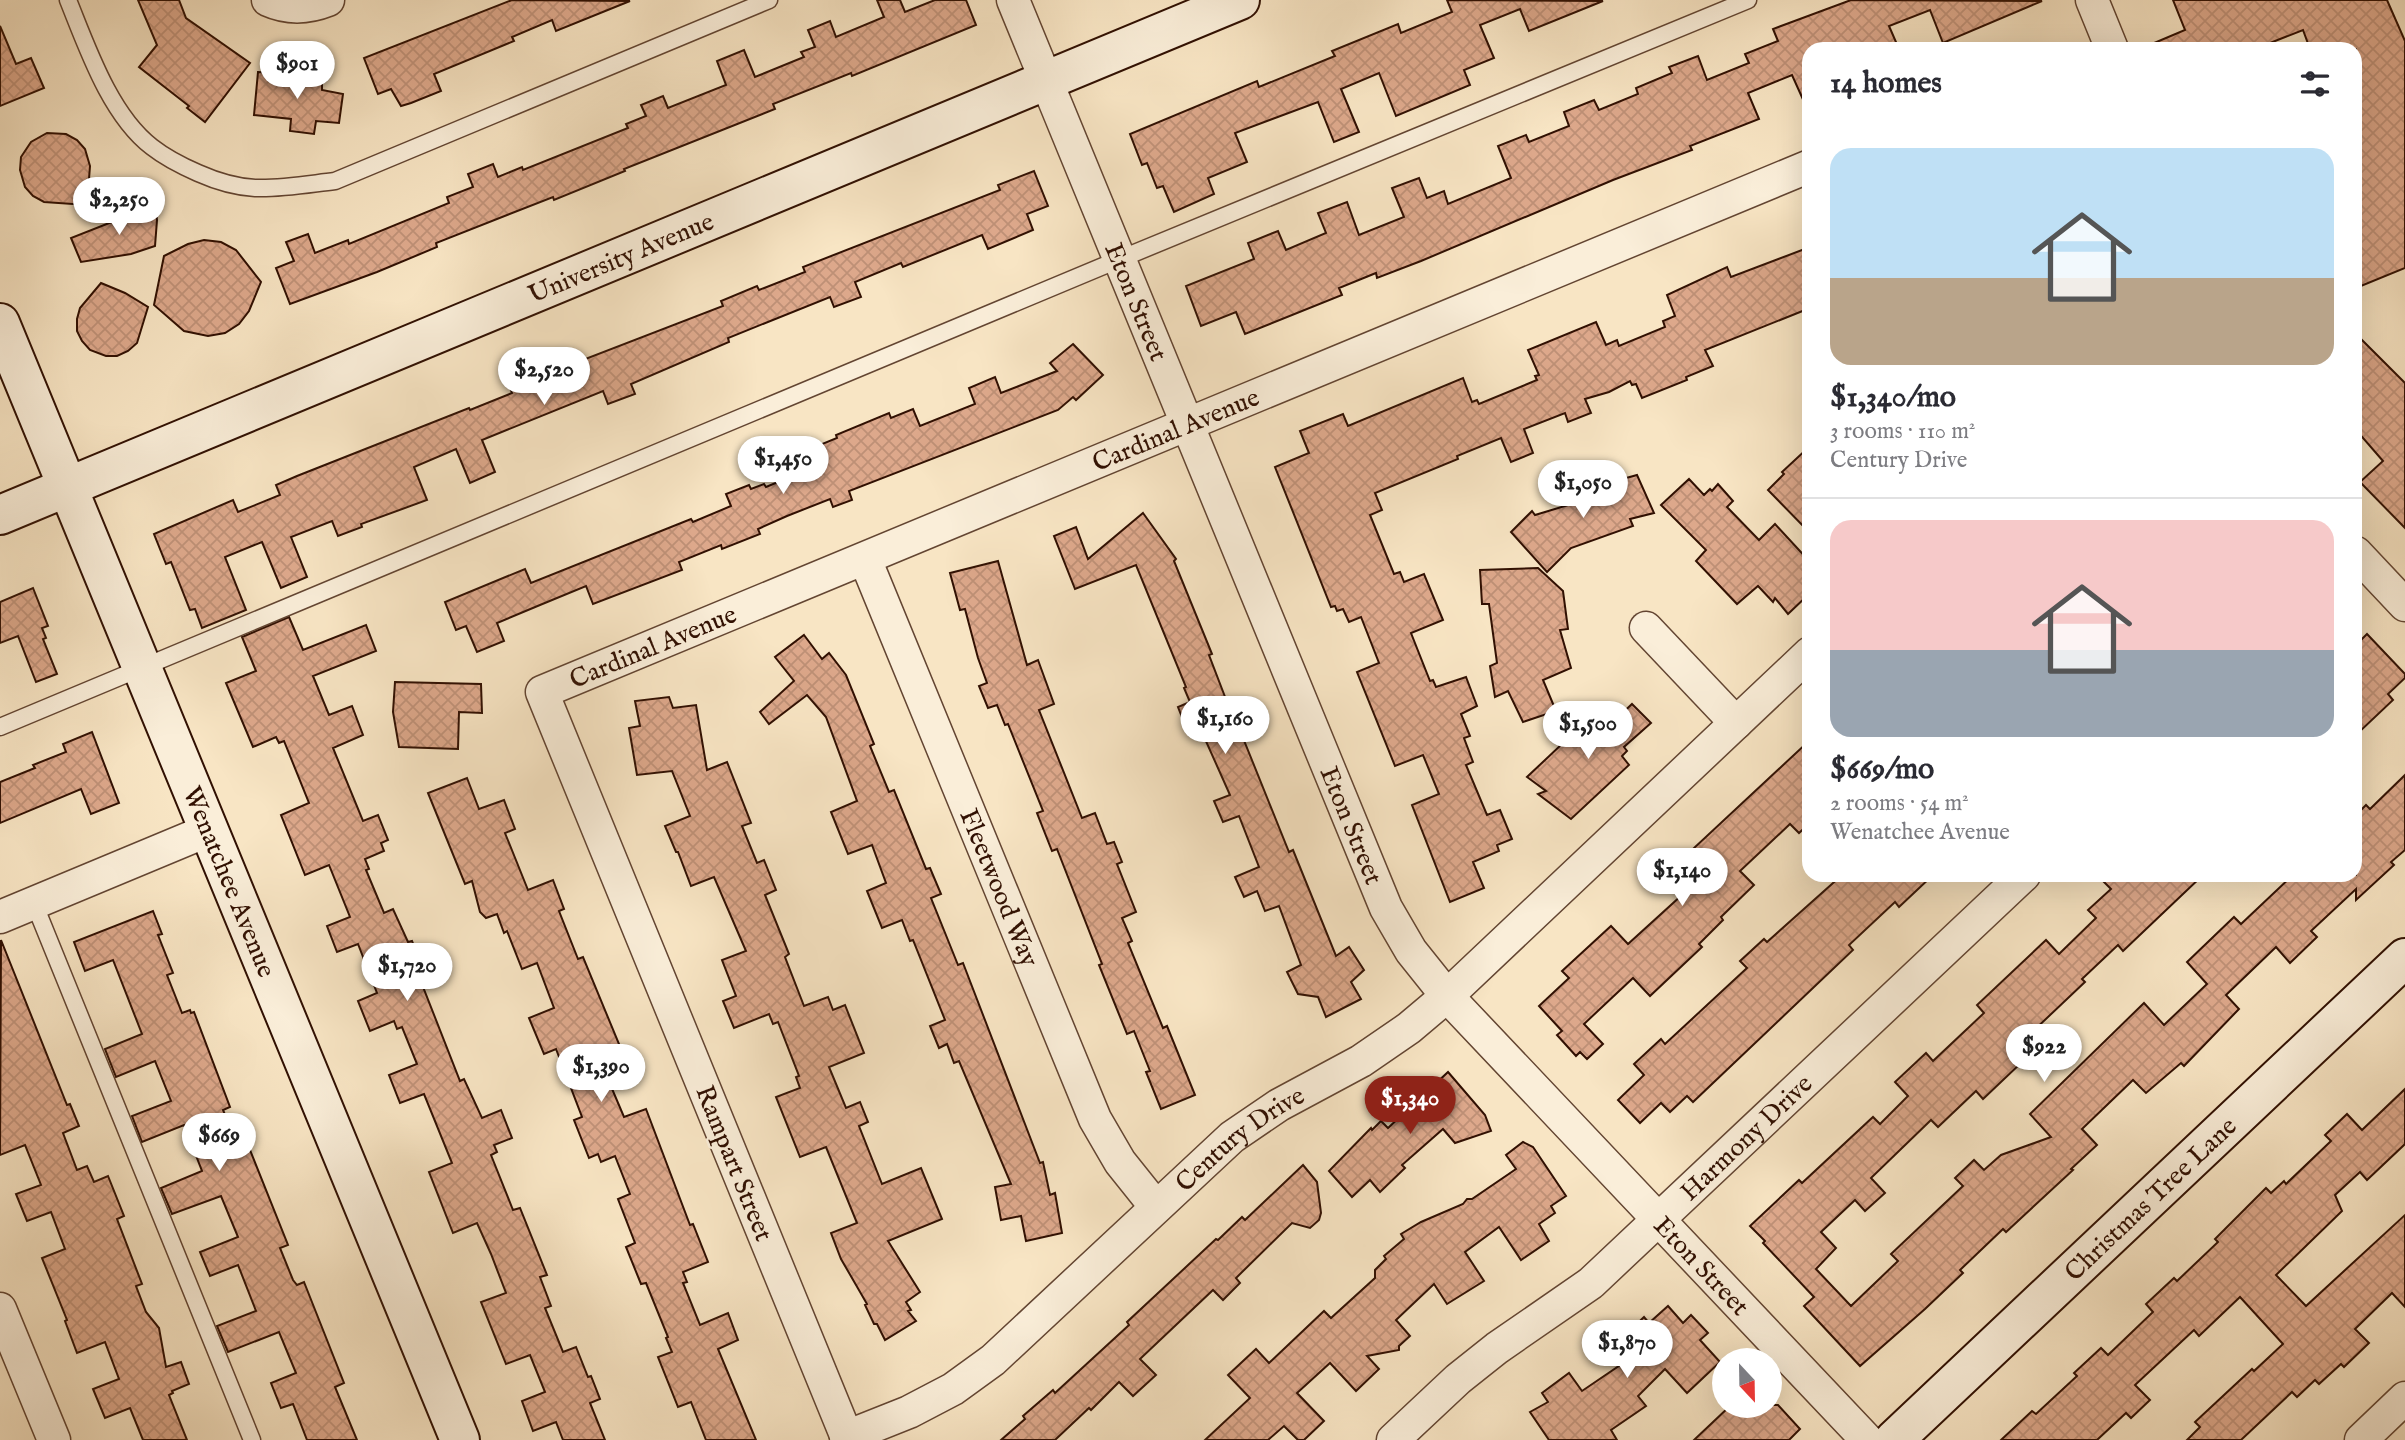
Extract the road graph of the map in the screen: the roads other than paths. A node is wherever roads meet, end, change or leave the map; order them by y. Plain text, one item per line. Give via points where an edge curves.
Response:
1 (68, 0) edge
2 (328, 0) edge
3 (769, 0) edge
4 (1013, 0) edge
5 (1240, 0) edge
6 (1748, 0) edge
7 (2092, 0) edge
8 (270, 1) edge
9 (2103, 42) edge
10 (1047, 80) junction
11 (1802, 169) edge
12 (1120, 259) junction
13 (0, 323) edge
14 (1187, 424) junction
15 (68, 487) junction
16 (0, 515) edge
17 (865, 558) junction
18 (2362, 562) edge
19 (2405, 605) edge
20 (1646, 628) dead end
21 (1802, 661) edge
22 (142, 668) junction
23 (542, 692) joint
24 (1736, 723) junction
25 (0, 727) edge
26 (209, 830) junction
27 (2017, 882) edge
28 (34, 903) junction
29 (0, 917) edge
30 (2405, 958) edge
31 (1447, 996) junction
32 (1156, 1207) junction
33 (1660, 1220) junction
34 (0, 1309) edge
35 (2405, 1398) edge
36 (847, 1438) edge
37 (54, 1440) edge
38 (252, 1440) edge
39 (460, 1440) edge
40 (1393, 1440) edge
41 (1867, 1440) edge
42 (1894, 1440) edge
43 (2361, 1440) edge

1 - 3 lane via 98,74 122,114 150,146 216,181 253,188 335,181
2 - 8 street via 292,7
4 - 10 street, Eton Street
5 - 10 street, University Avenue
6 - 12 lane
7 - 9 street
10 - 12 street, Eton Street
10 - 15 street, University Avenue
11 - 14 street, Cardinal Avenue
12 - 14 street, Eton Street
12 - 22 lane
13 - 15 street, Wenatchee Avenue
14 - 17 street, Cardinal Avenue
14 - 31 street, Eton Street via 1386,908 1411,951
15 - 16 street, University Avenue
15 - 22 street, Wenatchee Avenue
17 - 23 street, Cardinal Avenue
17 - 32 street, Fleetwood Way via 1095,1119 1119,1162
18 - 19 street
20 - 24 street
21 - 24 street, Century Drive
22 - 25 lane
22 - 26 street, Wenatchee Avenue
23 - 36 street, Rampart Street
24 - 31 street, Century Drive
26 - 28 street
26 - 39 street, Wenatchee Avenue
27 - 33 street, Harmony Drive
28 - 29 street
28 - 38 lane
30 - 42 street, Christmas Tree Lane
31 - 32 street, Century Drive via 1361,1061 1231,1137
31 - 33 street, Eton Street
32 - 36 street, Century Drive via 993,1360 953,1389
33 - 40 street, Harmony Drive via 1591,1283 1458,1379
33 - 41 street, Eton Street
34 - 37 street
35 - 43 street

